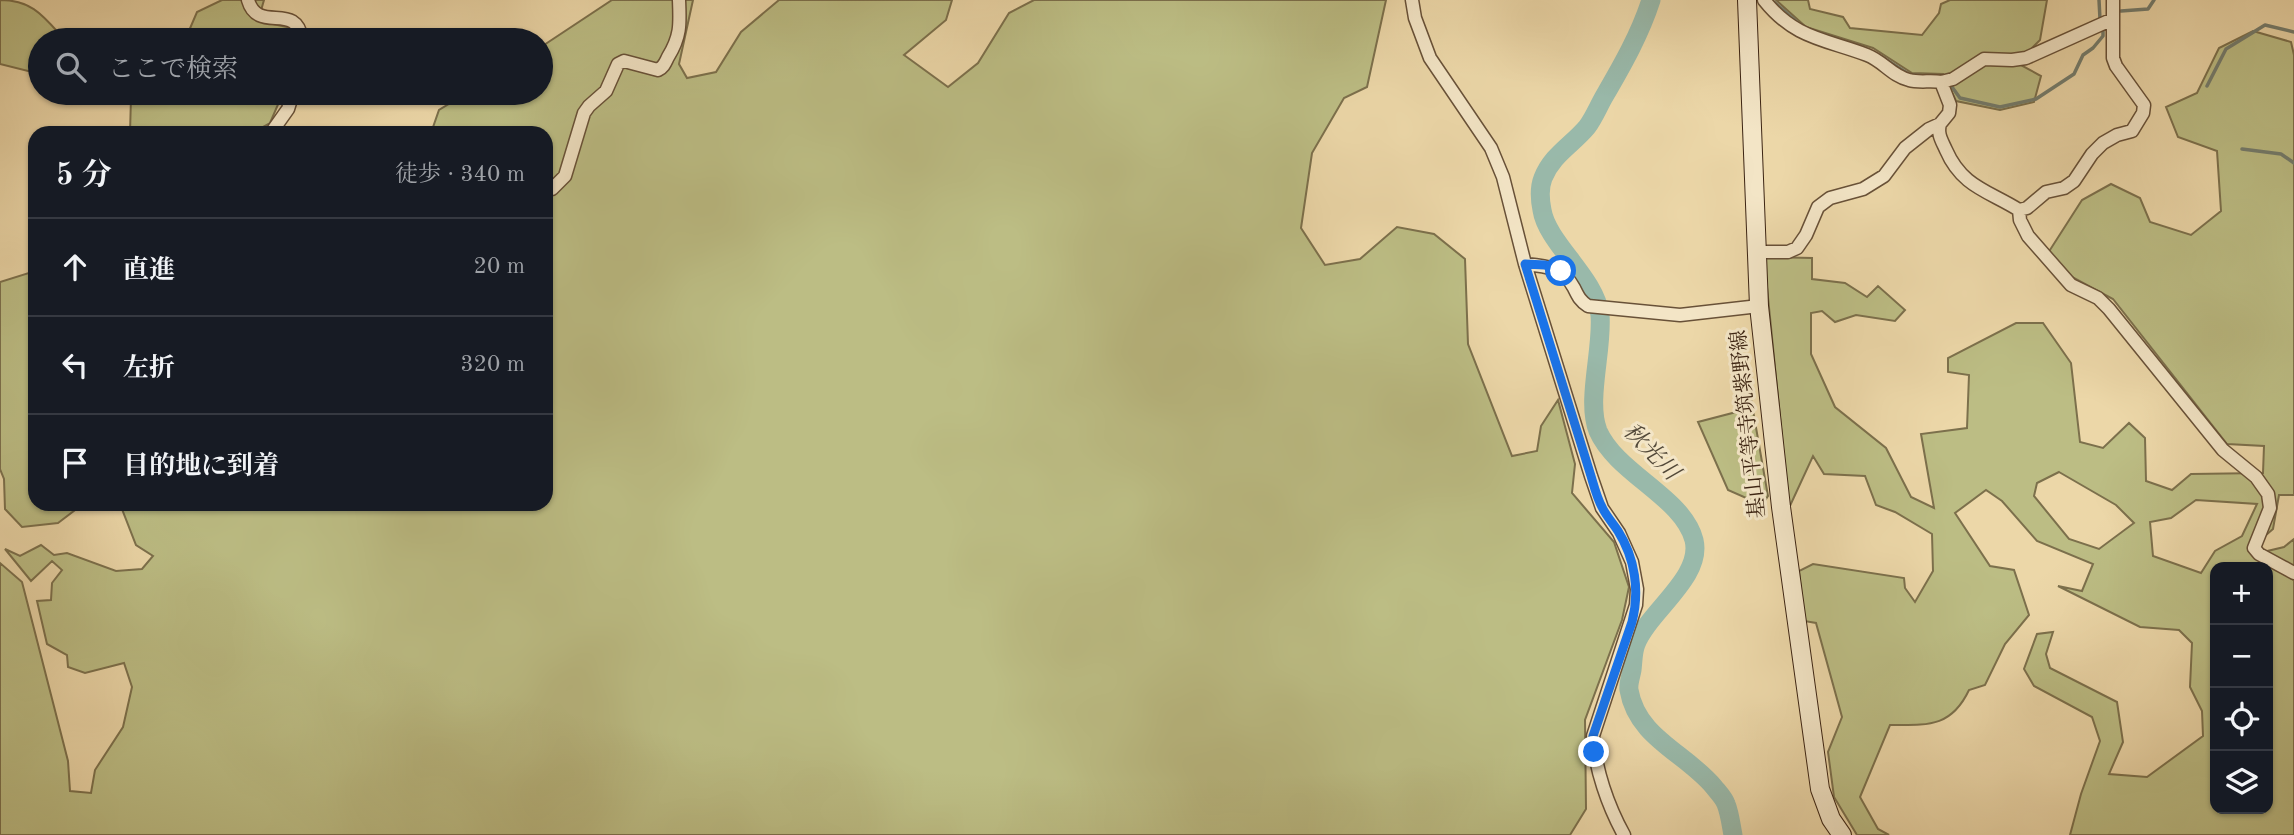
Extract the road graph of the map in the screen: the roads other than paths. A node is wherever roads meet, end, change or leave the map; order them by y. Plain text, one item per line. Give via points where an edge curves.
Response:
1 (248, 0) edge
2 (679, 0) edge
3 (1412, 0) edge
4 (1747, 0) edge
5 (1764, 0) edge
6 (2113, 0) edge
7 (2113, 19) junction
8 (299, 28) edge
9 (1941, 82) junction
10 (289, 105) edge
11 (1940, 124) junction
12 (276, 126) edge
13 (553, 188) edge
14 (2020, 210) junction
15 (1757, 252) junction
16 (1525, 264) junction
17 (1759, 306) junction
18 (2294, 573) edge
19 (1624, 835) edge
20 (1842, 835) edge

1 - 8 street via 261,17 284,18
2 - 13 street via 676,46 663,68 624,61 618,64 606,91 584,113 565,176
3 - 16 street via 1430,58 1491,148
4 - 15 main road, 基山平等寺筑紫野線
5 - 9 street via 1805,35 1868,56 1911,81
6 - 7 street
7 - 9 street via 2026,58 1984,59
7 - 14 street via 2113,58 2144,105 2143,113 2132,131 2117,135 2092,154 2074,181 2046,192
9 - 11 street via 1950,105
10 - 12 street
11 - 14 street via 1938,132 1959,172
11 - 15 street via 1905,148 1884,176 1818,207 1797,248
14 - 18 street via 2028,236 2071,285 2109,309 2223,450 2256,477 2268,494 2270,508 2254,548
15 - 17 main road, 基山平等寺筑紫野線
16 - 17 street via 1561,271 1580,302 1588,306 1680,315
16 - 19 street via 1602,508 1632,562 1637,589 1632,622 1593,736 1600,775
17 - 20 main road, 基山平等寺筑紫野線 via 1820,789

